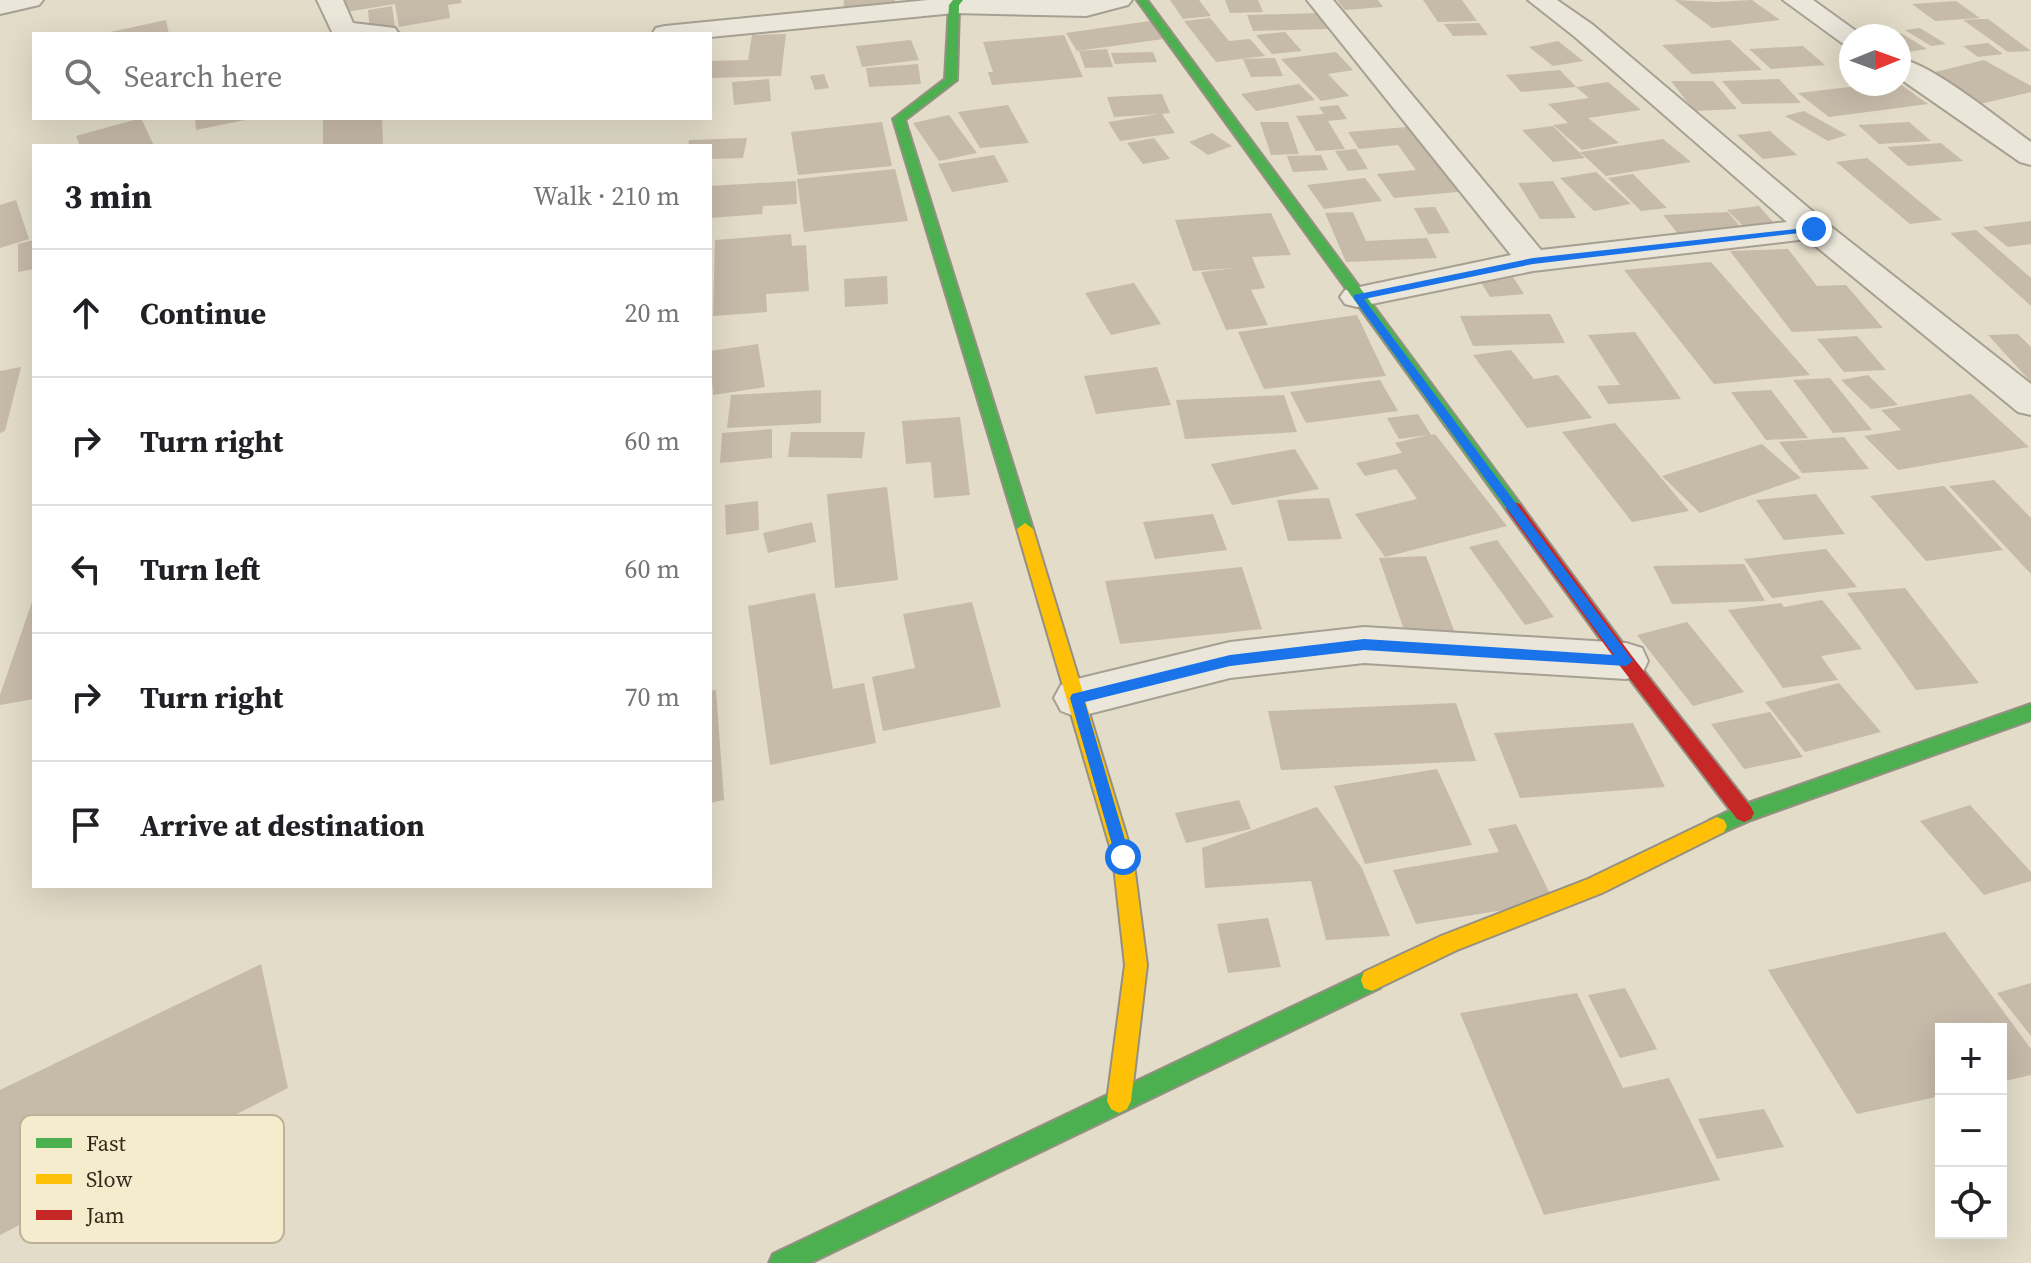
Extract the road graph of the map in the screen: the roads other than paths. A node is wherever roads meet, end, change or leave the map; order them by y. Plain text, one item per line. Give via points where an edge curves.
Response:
1 (330, 0) edge
2 (1119, 0) edge
3 (1142, 0) edge
4 (1320, 0) edge
5 (1541, 0) edge
6 (1796, 0) edge
7 (956, 3) edge
8 (1839, 29) edge
9 (364, 32) edge
10 (684, 32) edge
11 (1911, 73) edge
12 (2031, 156) edge
13 (1814, 229) junction
14 (1533, 261) junction
15 (1357, 297) junction
16 (2031, 403) edge
17 (1626, 661) junction
18 (1077, 698) junction
19 (2031, 712) edge
20 (1744, 813) junction
21 (1119, 1101) junction
22 (782, 1263) edge

1 - 9 street via 343,30
2 - 7 street via 1086,8
3 - 15 street
4 - 14 street
5 - 13 street
6 - 8 street
7 - 10 street
7 - 18 street via 951,80 899,119
11 - 12 street
13 - 14 street
13 - 16 street
14 - 15 street
15 - 17 street
17 - 18 street via 1364,645 1230,660
17 - 20 street
18 - 21 street via 1123,857 1136,965
19 - 20 street
20 - 21 street via 1595,886 1449,943
21 - 22 street

